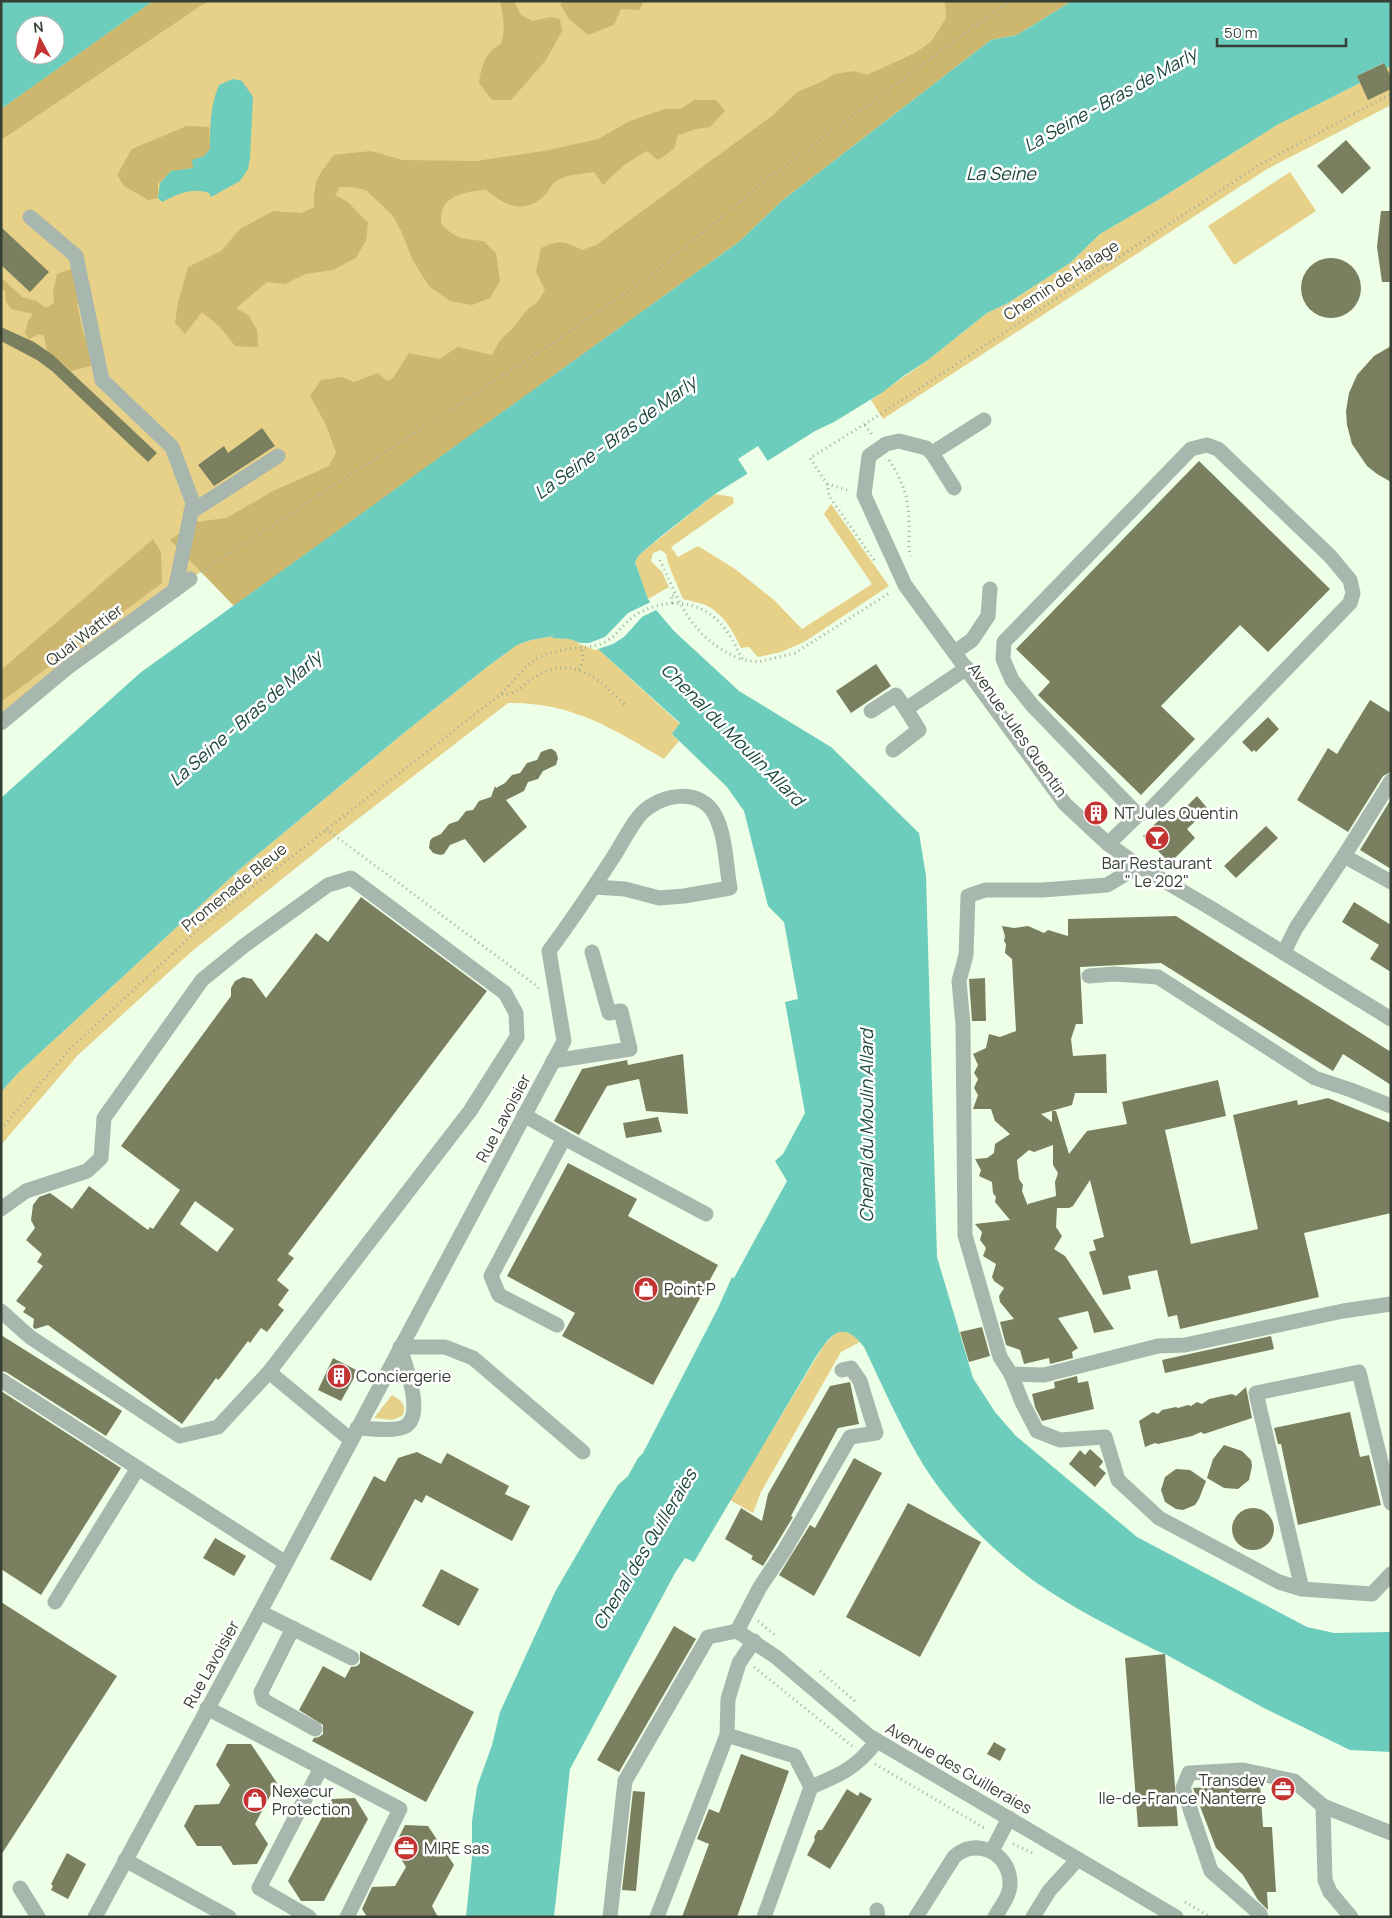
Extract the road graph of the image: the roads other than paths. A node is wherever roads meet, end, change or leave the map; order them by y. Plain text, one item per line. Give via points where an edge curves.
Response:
1 (30, 217) dead end
2 (984, 420) dead end
3 (932, 452) junction
4 (278, 456) dead end
5 (954, 488) dead end
6 (191, 512) junction
7 (190, 579) road end
8 (175, 590) junction
9 (990, 590) dead end
10 (955, 652) junction
11 (967, 668) junction
12 (906, 709) junction
13 (871, 711) dead end
14 (1, 723) edge
15 (893, 750) dead end
16 (1391, 781) edge
17 (1138, 815) junction
18 (1108, 844) junction
19 (1344, 856) junction
20 (1139, 866) junction
21 (1391, 882) edge
22 (594, 886) junction
23 (592, 952) dead end
24 (1284, 952) junction
25 (1088, 976) dead end
26 (1391, 1019) edge
27 (553, 1061) junction
28 (1391, 1106) edge
29 (524, 1115) junction
30 (564, 1138) junction
31 (1, 1209) edge
32 (706, 1214) dead end
33 (1391, 1304) edge
34 (1, 1311) edge
35 (557, 1325) dead end
36 (400, 1347) junction
37 (842, 1370) dead end
38 (269, 1372) junction
39 (1011, 1374) junction
40 (1, 1380) edge
41 (354, 1434) junction
42 (583, 1452) dead end
43 (138, 1468) junction
44 (1391, 1503) edge
45 (286, 1563) junction
46 (1391, 1574) edge
47 (1302, 1589) junction
48 (55, 1602) dead end
49 (260, 1612) junction
50 (293, 1628) junction
51 (738, 1630) junction
52 (754, 1641) junction
53 (352, 1658) dead end
54 (207, 1708) junction
55 (315, 1728) dead end
56 (727, 1735) junction
57 (876, 1740) junction
58 (321, 1768) junction
59 (811, 1787) junction
60 (1323, 1806) junction
61 (1009, 1818) junction
62 (1391, 1833) edge
63 (992, 1851) junction
64 (1078, 1859) junction
65 (125, 1860) junction
66 (20, 1888) dead end
67 (38, 1917) edge
68 (95, 1917) edge
69 (228, 1917) edge
70 (309, 1917) edge
71 (347, 1917) edge
72 (610, 1917) edge
73 (657, 1917) edge
74 (764, 1917) edge
75 (916, 1917) edge
76 (995, 1917) edge
77 (1033, 1917) edge
78 (1176, 1917) edge
79 (1262, 1917) edge
80 (1351, 1917) edge

1 - 6 street via 76,256 102,380 172,447 193,503
2 - 3 street
3 - 5 street
3 - 10 street, Avenue Jules Quentin via 899,441 886,444 875,452 864,495 905,585
4 - 6 street
6 - 8 street
7 - 8 street, Quai Wattier
8 - 14 street, Quai Wattier via 67,668
9 - 10 street via 988,616 972,640
10 - 11 street, Avenue Jules Quentin
11 - 12 street
11 - 18 street, Avenue Jules Quentin via 1064,804
12 - 13 street via 896,695
12 - 15 street via 919,730
16 - 19 street
17 - 17 street via 1149,811 1350,603 1353,593 1350,580 1330,556 1218,448 1207,445 1191,449 1004,642 1003,659 1012,680
17 - 18 street
18 - 20 street, Avenue Jules Quentin
19 - 21 street
19 - 24 street via 1296,928
20 - 24 street, Avenue Jules Quentin
20 - 39 street via 1107,885 985,890 968,896 966,955 959,982 963,1024 964,1235 1000,1357
22 - 22 street, Rue Lavoisier via 625,889 659,898 730,888 716,817 707,804 688,795 661,800 641,814
22 - 27 street, Rue Lavoisier via 549,951 564,1041
23 - 27 street via 609,1013 621,1011 630,1049
24 - 26 street, Avenue Jules Quentin
25 - 28 street via 1114,974 1158,978 1315,1078
27 - 29 street, Rue Lavoisier
29 - 30 street
29 - 36 street, Rue Lavoisier
30 - 32 street
30 - 35 street via 491,1276 499,1295
31 - 38 street via 26,1190 87,1171 101,1158 104,1118 202,980 328,885 351,878 505,993 516,1013 517,1037 470,1111
33 - 39 street via 1343,1311 1185,1345 1158,1346 1044,1375
34 - 38 street via 30,1337 180,1436 218,1427
36 - 41 street, Rue Lavoisier
36 - 41 street via 414,1399 410,1423 403,1428
36 - 42 street via 445,1348 473,1358
37 - 51 street via 851,1368 860,1381 876,1433 850,1437 760,1587
38 - 41 street
39 - 47 street via 1037,1431 1060,1440 1105,1437 1118,1480 1159,1518 1279,1582
40 - 43 street
41 - 45 street, Rue Lavoisier
43 - 45 street
43 - 48 street
44 - 47 street via 1359,1372 1256,1392
45 - 49 street, Rue Lavoisier
46 - 47 street via 1372,1594
49 - 50 street
49 - 54 street, Rue Lavoisier
50 - 53 street
50 - 55 street via 262,1692 263,1700
51 - 52 street, Avenue des Guilleraies
51 - 72 street via 708,1637 625,1781
52 - 56 street via 734,1677 728,1699
52 - 57 street, Avenue des Guilleraies
54 - 58 street
54 - 65 street, Rue Lavoisier
56 - 59 street via 795,1756
56 - 73 street
57 - 59 street via 857,1764
57 - 61 street, Avenue des Guilleraies
58 - 70 street via 259,1888
58 - 71 street via 400,1809
59 - 74 street
60 - 62 street
60 - 79 street via 1294,1781 1243,1770 1189,1772 1184,1788 1212,1871
60 - 80 street via 1325,1880 1330,1892
61 - 63 street
61 - 64 street, Avenue des Guilleraies
63 - 75 street via 971,1848 960,1851
63 - 76 street via 1007,1868 1010,1882 1009,1893
64 - 77 street via 1049,1890
64 - 78 street, Avenue des Guilleraies
65 - 68 street, Rue Lavoisier
65 - 69 street
66 - 67 street

